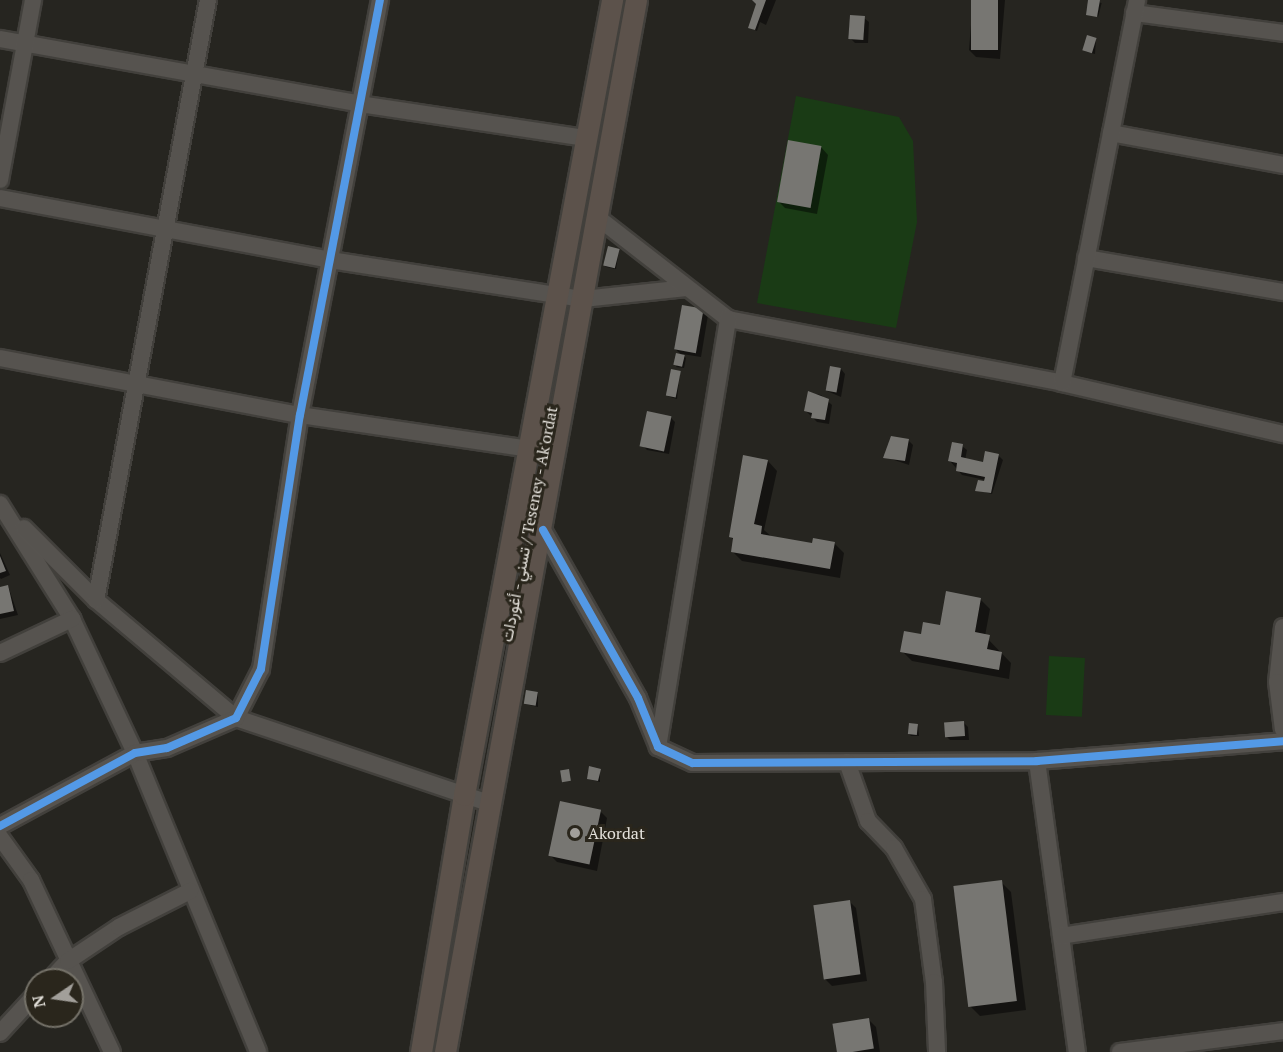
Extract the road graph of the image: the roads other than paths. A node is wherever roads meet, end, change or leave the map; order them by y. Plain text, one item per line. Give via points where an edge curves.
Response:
1 (33, 0) edge
2 (208, 0) edge
3 (380, 0) edge
4 (612, 0) edge
5 (636, 0) edge
6 (1136, 6) edge
7 (1283, 33) edge
8 (0, 39) edge
9 (25, 44) junction
10 (194, 74) junction
11 (360, 104) junction
12 (1111, 134) junction
13 (586, 138) junction
14 (1283, 165) edge
15 (0, 180) edge
16 (0, 198) edge
17 (597, 217) junction
18 (164, 230) junction
19 (1086, 258) junction
20 (330, 260) junction
21 (686, 288) junction
22 (1283, 292) edge
23 (556, 295) junction
24 (583, 299) junction
25 (728, 319) junction
26 (0, 358) edge
27 (1062, 383) junction
28 (135, 384) junction
29 (300, 415) junction
30 (1283, 435) edge
31 (529, 449) junction
32 (2, 506) edge
33 (543, 531) junction
34 (96, 600) junction
35 (72, 619) junction
36 (1283, 627) edge
37 (0, 653) edge
38 (236, 718) junction
39 (1283, 730) edge
40 (1283, 741) edge
41 (658, 747) junction
42 (135, 753) junction
43 (1037, 761) junction
44 (847, 762) junction
45 (464, 795) junction
46 (488, 803) junction
47 (0, 826) edge
48 (0, 837) edge
49 (190, 891) junction
50 (1283, 902) edge
51 (1061, 936) junction
52 (68, 961) junction
53 (61, 968) edge
54 (24, 1007) edge
55 (1283, 1030) edge
56 (0, 1033) edge
57 (112, 1052) edge
58 (258, 1052) edge
59 (421, 1052) edge
60 (445, 1052) edge
61 (937, 1052) edge
62 (1077, 1052) edge
63 (1120, 1052) edge

1 - 9 street
2 - 10 street
3 - 11 street
4 - 13 main road
5 - 17 main road, تسني - أغوردات / Teseney - Ak'ordat
6 - 7 street
6 - 12 street
8 - 9 street
9 - 10 street
9 - 15 street
10 - 11 street
10 - 18 street
11 - 13 street
11 - 20 street
12 - 14 street
12 - 19 street
13 - 23 main road
16 - 18 street
17 - 21 street
17 - 24 main road, تسني - أغوردات / Teseney - Ak'ordat
18 - 20 street
18 - 28 street
19 - 22 street
19 - 27 street
20 - 23 street
20 - 29 street
21 - 24 street
21 - 25 street
23 - 24 street
23 - 31 main road
24 - 33 main road, تسني - أغوردات / Teseney - Ak'ordat
25 - 27 street
25 - 41 street
26 - 28 street
27 - 30 street
28 - 29 street
28 - 34 street
29 - 31 street
29 - 38 street via 261,669
31 - 45 main road
32 - 34 street
32 - 35 street
33 - 41 street via 638,698
33 - 46 main road, تسني - أغوردات / Teseney - Ak'ordat
34 - 38 street
35 - 37 street
35 - 42 street
36 - 39 street via 1277,682
38 - 42 street via 167,748
38 - 45 street
40 - 43 street
41 - 44 street via 693,763
42 - 47 street
42 - 49 street
43 - 44 street
43 - 51 street
44 - 61 street via 868,821 894,848 923,899 934,982
45 - 46 street
45 - 59 main road
46 - 60 main road, تسني - أغوردات / Teseney - Ak'ordat
48 - 52 street via 31,880
49 - 52 street via 118,927
49 - 58 street
50 - 51 street
51 - 62 street
52 - 53 street
52 - 57 street
54 - 56 street
55 - 63 street

